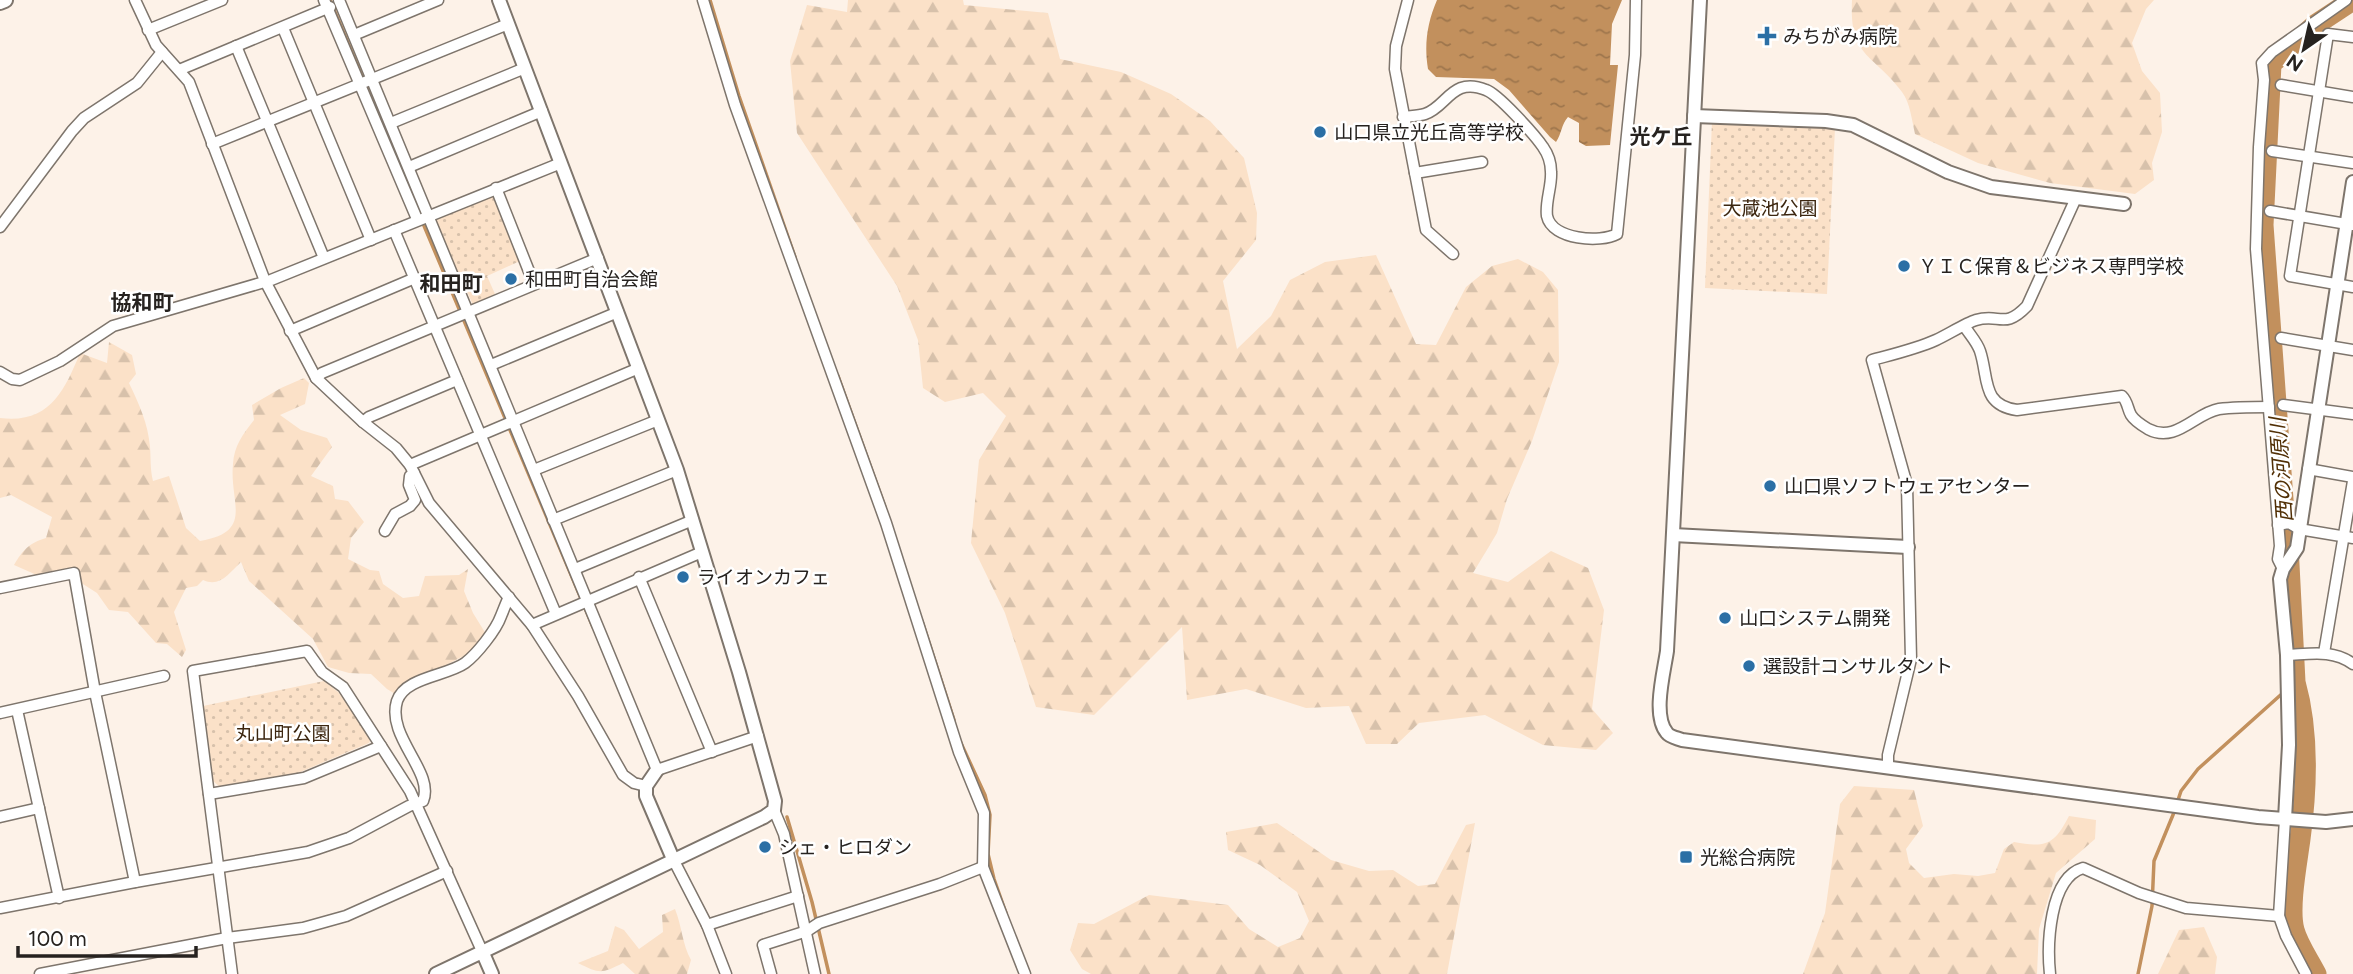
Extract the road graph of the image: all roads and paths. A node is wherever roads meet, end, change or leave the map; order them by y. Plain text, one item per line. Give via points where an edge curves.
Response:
1 (5, 0) edge
2 (135, 0) edge
3 (222, 0) edge
4 (438, 0) edge
5 (499, 0) edge
6 (703, 0) edge
7 (1408, 0) edge
8 (1636, 0) edge
9 (1700, 0) edge
10 (2346, 0) edge
11 (339, 1) edge
12 (0, 2) edge
13 (326, 4) edge
14 (2332, 4) edge
15 (508, 24) junction
16 (283, 28) junction
17 (148, 30) junction
18 (354, 36) junction
19 (2353, 37) edge
20 (236, 46) junction
21 (162, 52) junction
22 (525, 68) junction
23 (179, 70) junction
24 (372, 79) junction
25 (359, 84) junction
26 (2281, 85) dead end
27 (2319, 92) junction
28 (2353, 97) edge
29 (314, 103) junction
30 (542, 111) junction
31 (1694, 116) junction
32 (1404, 117) junction
33 (268, 122) junction
34 (391, 123) junction
35 (212, 144) junction
36 (2272, 151) dead end
37 (2309, 155) junction
38 (1482, 162) dead end
39 (561, 163) junction
40 (2353, 163) edge
41 (409, 167) junction
42 (1415, 173) junction
43 (2353, 182) edge
44 (496, 188) junction
45 (2076, 198) junction
46 (2124, 204) dead end
47 (2270, 211) dead end
48 (429, 215) junction
49 (2300, 216) junction
50 (417, 219) junction
51 (2350, 224) edge
52 (0, 227) edge
53 (394, 230) junction
54 (371, 240) junction
55 (1453, 254) dead end
56 (324, 258) junction
57 (598, 258) junction
58 (415, 278) junction
59 (265, 281) junction
60 (534, 284) junction
61 (2337, 284) junction
62 (2353, 287) edge
63 (468, 312) junction
64 (618, 312) junction
65 (435, 325) junction
66 (1965, 327) junction
67 (290, 331) junction
68 (2281, 338) dead end
69 (2328, 347) junction
70 (2353, 351) edge
71 (491, 365) junction
72 (639, 368) junction
73 (0, 372) edge
74 (316, 378) junction
75 (457, 380) junction
76 (2283, 405) dead end
77 (2269, 407) junction
78 (2317, 409) junction
79 (2353, 414) edge
80 (658, 420) junction
81 (514, 421) junction
82 (363, 422) junction
83 (480, 434) junction
84 (412, 469) junction
85 (2308, 469) junction
86 (534, 470) junction
87 (677, 470) junction
88 (2353, 479) edge
89 (553, 520) junction
90 (693, 520) junction
91 (2287, 525) junction
92 (385, 531) dead end
93 (1673, 535) junction
94 (2349, 537) edge
95 (1908, 547) junction
96 (702, 552) junction
97 (2287, 564) junction
98 (575, 569) junction
99 (639, 577) junction
100 (0, 588) edge
101 (509, 597) junction
102 (587, 599) junction
103 (556, 614) junction
104 (532, 625) junction
105 (2324, 653) junction
106 (2287, 655) junction
107 (2353, 664) edge
108 (164, 676) dead end
109 (95, 692) junction
110 (17, 710) junction
111 (0, 713) edge
112 (758, 736) junction
113 (381, 746) junction
114 (712, 752) junction
115 (1888, 768) junction
116 (657, 770) junction
117 (646, 786) junction
118 (209, 794) junction
119 (416, 803) junction
120 (39, 808) junction
121 (774, 810) junction
122 (0, 817) edge
123 (2285, 819) junction
124 (2353, 819) edge
125 (673, 859) junction
126 (219, 867) junction
127 (983, 867) junction
128 (447, 871) junction
129 (135, 882) junction
130 (798, 896) junction
131 (59, 898) junction
132 (0, 908) edge
133 (2279, 916) junction
134 (707, 925) junction
135 (807, 931) junction
136 (227, 938) junction
137 (482, 951) junction
138 (40, 974) edge
139 (232, 974) edge
140 (436, 974) edge
141 (492, 974) edge
142 (726, 974) edge
143 (771, 974) edge
144 (816, 974) edge
145 (1025, 974) edge
146 (2050, 974) edge
147 (2306, 974) edge

1 - 12 main road
2 - 17 street
3 - 17 street
4 - 18 street
5 - 15 street
6 - 127 street via 739,117 886,523 959,752 984,813
7 - 32 street via 1395,69
8 - 32 street via 1617,234 1609,239 1565,236 1554,228 1548,215 1551,171 1543,147 1486,90 1458,89 1425,114
9 - 31 street
10 - 14 street
11 - 13 street
11 - 18 street
13 - 16 street
13 - 25 street
14 - 77 street via 2262,63 2255,224
15 - 22 street
15 - 24 street
16 - 20 street
16 - 29 street
17 - 21 street
18 - 24 street
19 - 27 street via 2328,34
20 - 23 street
20 - 33 street
21 - 23 street
21 - 52 street via 137,83 84,118
22 - 30 street
22 - 34 street
23 - 35 street via 189,82
24 - 25 street
24 - 34 street
25 - 29 street
25 - 50 street
26 - 27 street
27 - 28 street
27 - 37 street
29 - 33 street
29 - 54 street
30 - 39 street
30 - 41 street
31 - 45 street via 1853,125 1948,172 1991,187
31 - 93 street
32 - 42 street
33 - 35 street
33 - 56 street
34 - 41 street
35 - 59 street
36 - 37 street
37 - 40 street
37 - 49 street
38 - 42 street
39 - 44 street
39 - 57 street
41 - 48 street
42 - 55 street via 1426,230
43 - 51 street
44 - 48 street
44 - 60 street
45 - 46 street
45 - 66 street via 2027,306 2008,320 1974,320
47 - 49 street
48 - 50 street
48 - 63 street
49 - 51 street
49 - 61 street via 2290,276
50 - 53 street
51 - 61 street
53 - 54 street
53 - 58 street
54 - 56 street
56 - 59 street
57 - 60 street
57 - 64 street
58 - 65 street
58 - 67 street
59 - 67 street
59 - 73 street via 113,326 60,361 20,380
60 - 63 street
61 - 62 street
61 - 69 street
63 - 65 street
63 - 71 street
64 - 71 street
64 - 72 street
65 - 74 street
65 - 75 street
66 - 77 street via 1978,347 1988,393 2006,408 2122,396 2132,416 2150,430 2168,432 2185,429 2217,410
66 - 95 street via 1917,348 1872,360 1907,485
67 - 74 street
68 - 69 street
69 - 70 street
69 - 78 street
71 - 81 street
72 - 80 street
72 - 81 street
74 - 82 street
75 - 82 street
75 - 83 street
76 - 78 street
77 - 91 street
78 - 79 street
78 - 85 street
80 - 86 street
80 - 87 street
81 - 83 street
81 - 86 street
82 - 84 street via 396,447
83 - 84 street
83 - 103 street
84 - 92 street via 409,485 415,500 395,514
84 - 101 street via 429,503
85 - 88 street
85 - 91 street
86 - 89 street
87 - 89 street
87 - 90 street
88 - 94 street
89 - 98 street
90 - 96 street
90 - 98 street
91 - 94 street
91 - 97 street via 2297,548
91 - 97 street via 2278,559
93 - 95 street
93 - 115 street via 1659,712 1668,735
94 - 105 street
95 - 115 street via 1910,659
96 - 99 street
96 - 112 street
97 - 106 street via 2280,579
98 - 102 street
99 - 102 street
99 - 114 street
100 - 109 street via 74,573
101 - 104 street
101 - 119 street via 501,618 477,652 452,670 406,689 398,699 395,716 424,779 423,801
102 - 103 street
102 - 116 street
103 - 104 street
104 - 117 street via 623,775
105 - 106 street
105 - 107 street
106 - 123 street
108 - 109 street
109 - 110 street
109 - 129 street
110 - 111 street
110 - 120 street
112 - 114 street
112 - 121 street
113 - 118 street via 304,778
113 - 118 street via 344,687 322,673 307,651 194,671
113 - 119 street
114 - 116 street
115 - 123 street
116 - 117 street
117 - 125 street
118 - 126 street
119 - 126 street via 349,838 309,852
119 - 128 street
120 - 122 street
120 - 131 street
121 - 125 street
121 - 130 street
123 - 124 street
123 - 133 street
125 - 134 street
125 - 137 street
126 - 129 street
126 - 136 street
127 - 135 street
127 - 145 street
128 - 136 street via 346,916 303,928
128 - 137 street
129 - 131 street
130 - 134 street
130 - 135 street
131 - 132 street
133 - 146 street via 2186,908 2083,868 2075,870 2062,885 2052,915
133 - 147 street
134 - 142 street
135 - 143 street via 763,945
135 - 144 street
136 - 138 street
136 - 139 street
137 - 140 street
137 - 141 street

